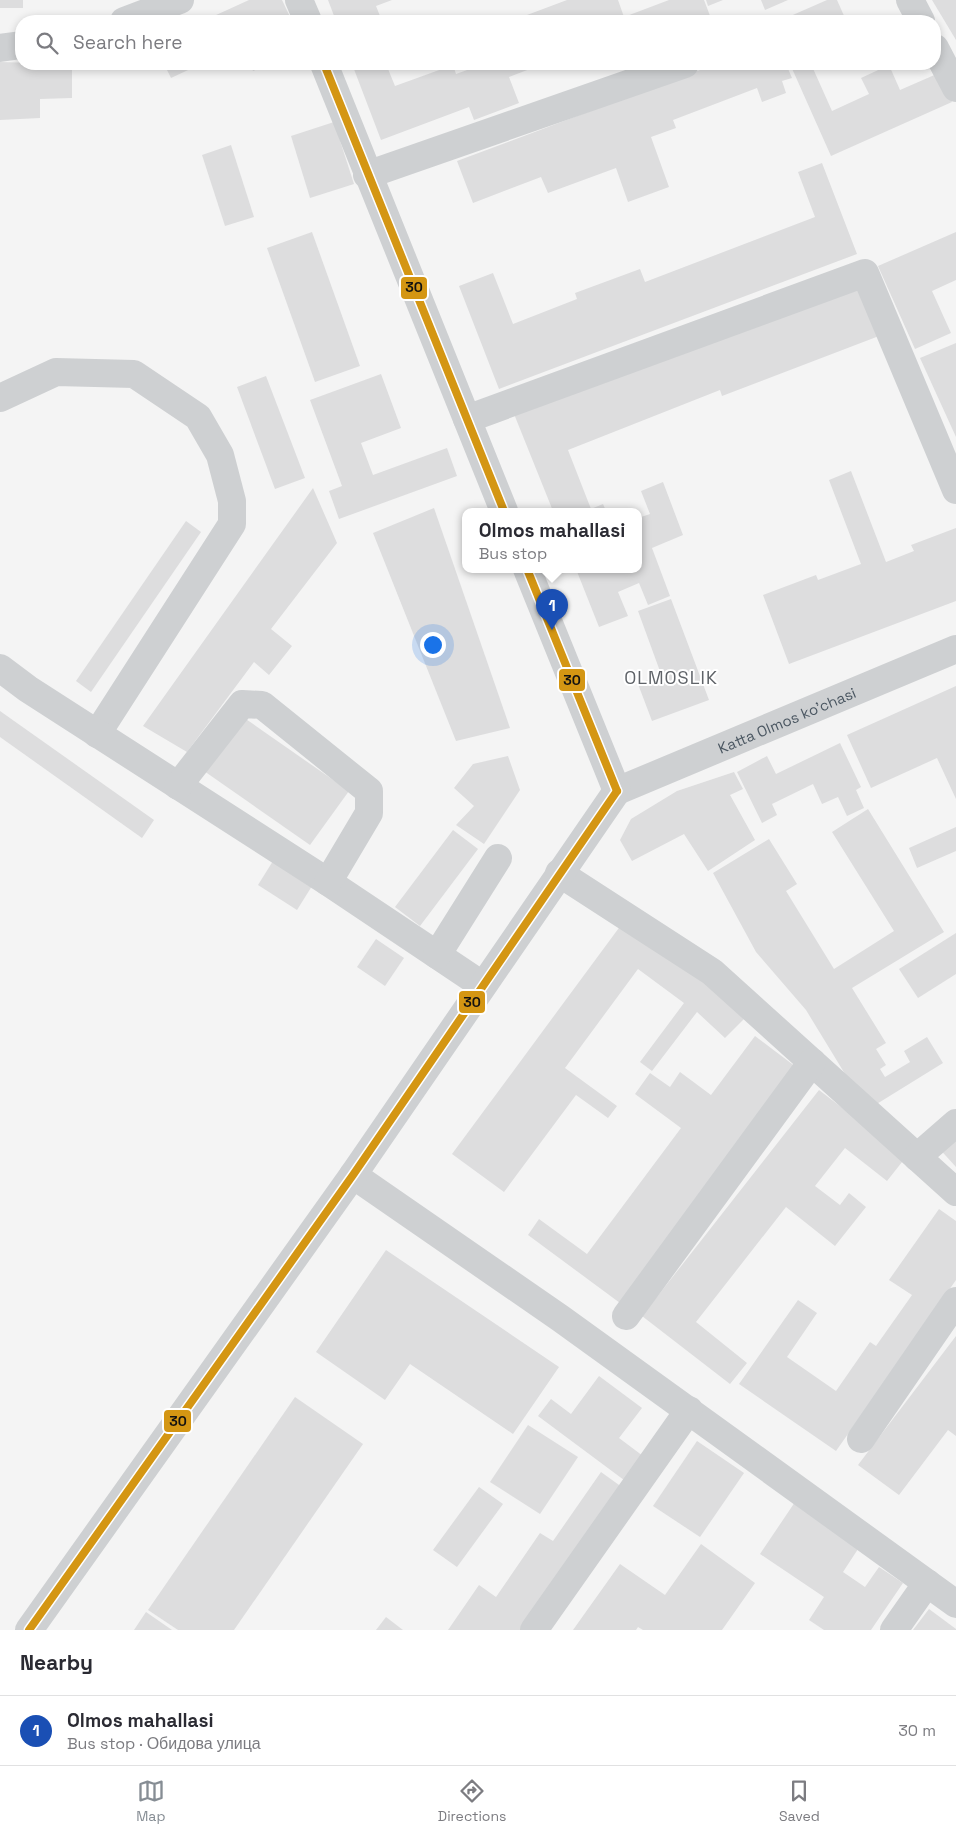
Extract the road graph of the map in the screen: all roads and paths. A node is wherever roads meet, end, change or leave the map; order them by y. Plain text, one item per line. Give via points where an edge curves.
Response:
1 (116, 0) edge
2 (180, 0) edge
3 (300, 0) edge
4 (910, 0) edge
5 (121, 15) edge
6 (139, 15) edge
7 (306, 15) edge
8 (918, 15) edge
9 (15, 46) edge
10 (0, 48) edge
11 (941, 59) edge
12 (326, 70) edge
13 (668, 70) edge
14 (956, 88) edge
15 (368, 175) junction
16 (0, 398) edge
17 (467, 418) junction
18 (956, 490) edge
19 (503, 508) edge
20 (529, 573) edge
21 (956, 649) edge
22 (0, 668) edge
23 (97, 734) junction
24 (178, 786) junction
25 (617, 791) junction
26 (498, 858) dead end
27 (559, 873) junction
28 (328, 882) junction
29 (437, 955) junction
30 (482, 985) junction
31 (812, 1062) junction
32 (956, 1123) edge
33 (917, 1157) junction
34 (353, 1175) junction
35 (956, 1192) edge
36 (956, 1301) edge
37 (626, 1316) dead end
38 (689, 1410) junction
39 (861, 1439) dead end
40 (927, 1583) junction
41 (956, 1604) edge
42 (29, 1630) edge
43 (534, 1630) edge
44 (894, 1630) edge

1 - 5 street
2 - 6 street
3 - 7 street
4 - 8 street
9 - 10 street
11 - 14 street
12 - 15 street
13 - 15 street
15 - 17 street
16 - 23 street via 56,372 134,374 198,417 220,455 232,501 232,524
17 - 18 street via 865,273
17 - 19 street
20 - 25 street
21 - 25 street, Katta Olmos ko'chasi
22 - 23 street
23 - 24 street
24 - 28 street
24 - 28 street via 242,704 262,705 369,791 369,813
25 - 27 street
26 - 29 street
27 - 30 street
27 - 31 street via 712,972
28 - 29 street
29 - 30 street
30 - 34 street
31 - 33 street
31 - 37 street
32 - 33 street
33 - 35 street
34 - 38 street
34 - 42 street
36 - 39 street
38 - 40 street
38 - 43 street
40 - 41 street
40 - 44 street

